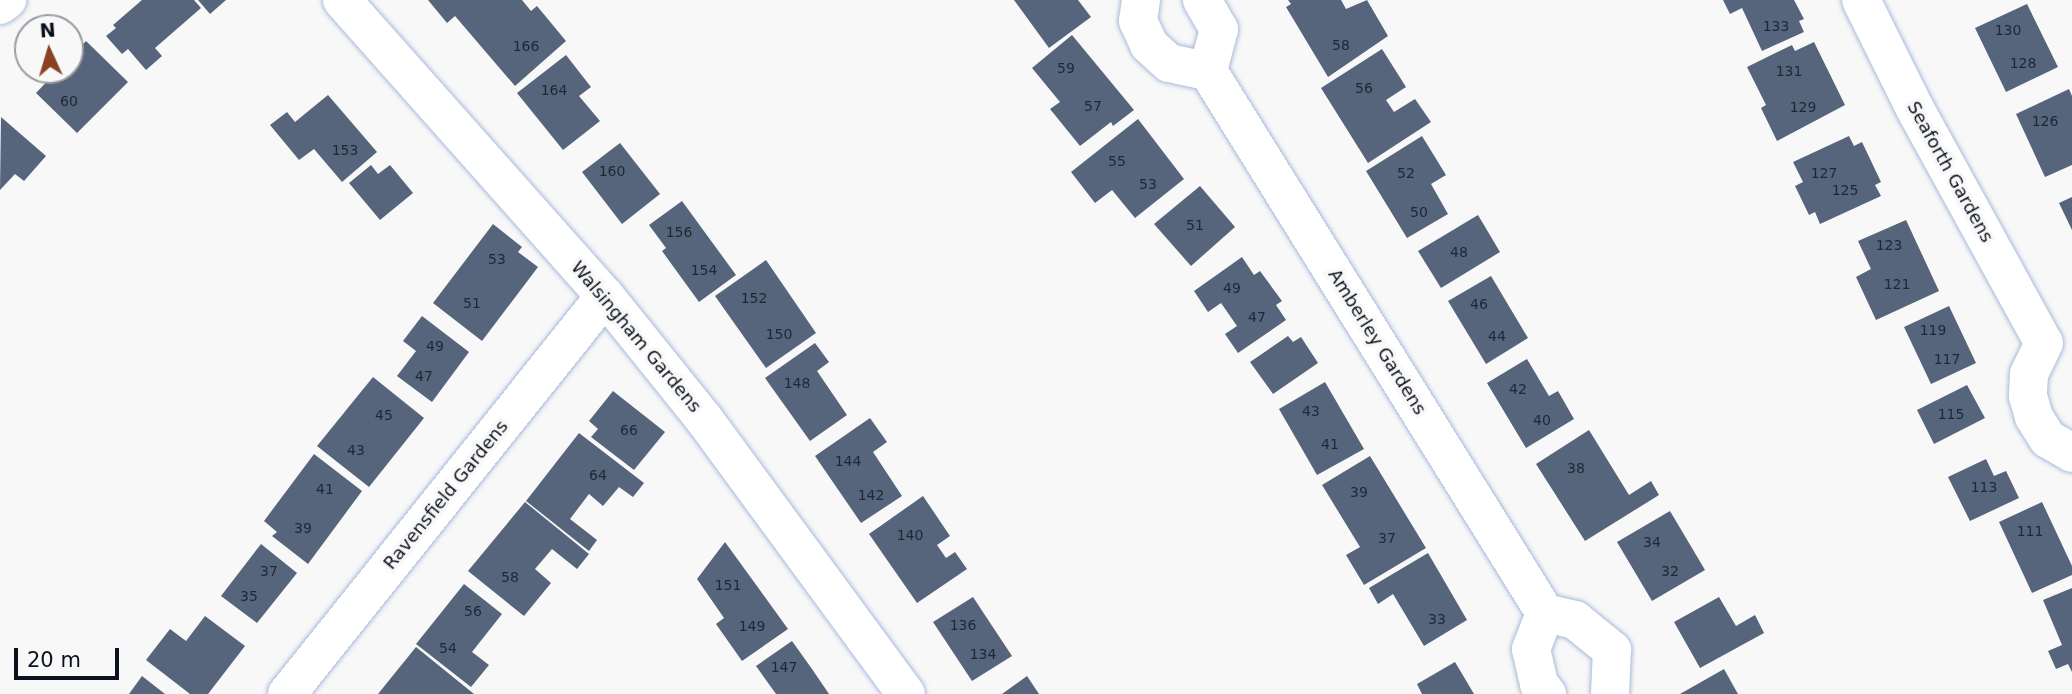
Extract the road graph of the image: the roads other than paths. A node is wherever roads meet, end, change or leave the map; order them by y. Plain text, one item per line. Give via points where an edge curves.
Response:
1 (7, 0) edge
2 (342, 0) edge
3 (1141, 0) edge
4 (1202, 0) edge
5 (1861, 0) edge
6 (0, 5) edge
7 (1208, 71) junction
8 (605, 296) junction
9 (2058, 346) edge
10 (2072, 453) edge
11 (1545, 613) junction
12 (287, 694) edge
13 (906, 694) edge
14 (1546, 694) edge
15 (1610, 694) edge

1 - 6 street
2 - 8 street, Walsingham Gardens
3 - 7 street via 1138,21 1149,46 1169,64
4 - 7 street via 1219,29
5 - 9 street, Seaforth Gardens via 1914,107
7 - 11 street, Amberley Gardens
8 - 12 street, Ravensfield Gardens
8 - 13 street, Walsingham Gardens via 704,419
9 - 10 street, Seaforth Gardens via 2029,374 2028,396 2048,439
11 - 14 street via 1531,649
11 - 15 street via 1575,620 1612,650

